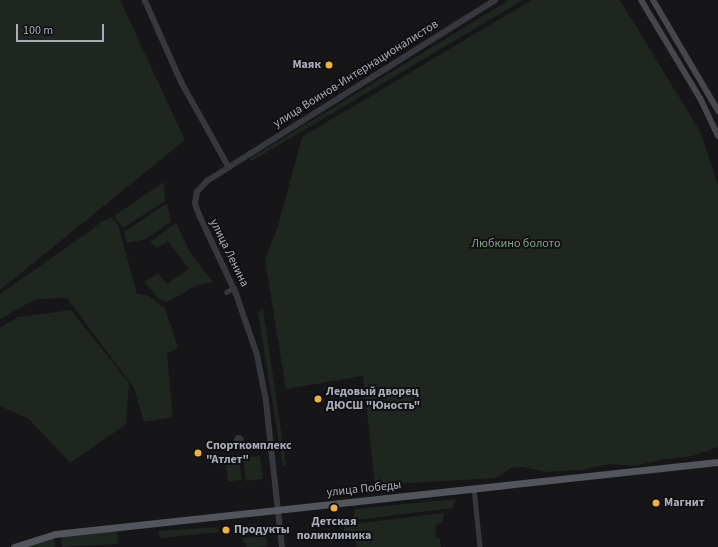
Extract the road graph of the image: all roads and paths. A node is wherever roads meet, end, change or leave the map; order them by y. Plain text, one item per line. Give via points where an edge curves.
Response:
1 (145, 0) edge
2 (495, 0) edge
3 (641, 0) edge
4 (653, 0) edge
5 (718, 110) edge
6 (718, 136) edge
7 (229, 167) junction
8 (234, 288) junction
9 (226, 292) dead end
10 (718, 462) edge
11 (474, 488) junction
12 (278, 511) junction
13 (14, 547) edge
14 (282, 547) edge
15 (480, 547) edge

1 - 7 street via 182,83
2 - 7 street, улица Воинов-Интернационалистов
3 - 6 main road via 700,98
4 - 5 main road
7 - 8 street, улица Ленина via 200,187 195,204
8 - 9 street
8 - 12 street, улица Ленина via 257,355 266,402
10 - 11 main road, улица Победы
11 - 12 main road, улица Победы
11 - 15 street
12 - 13 main road, улица Победы via 55,534
12 - 14 street, улица Ленина

